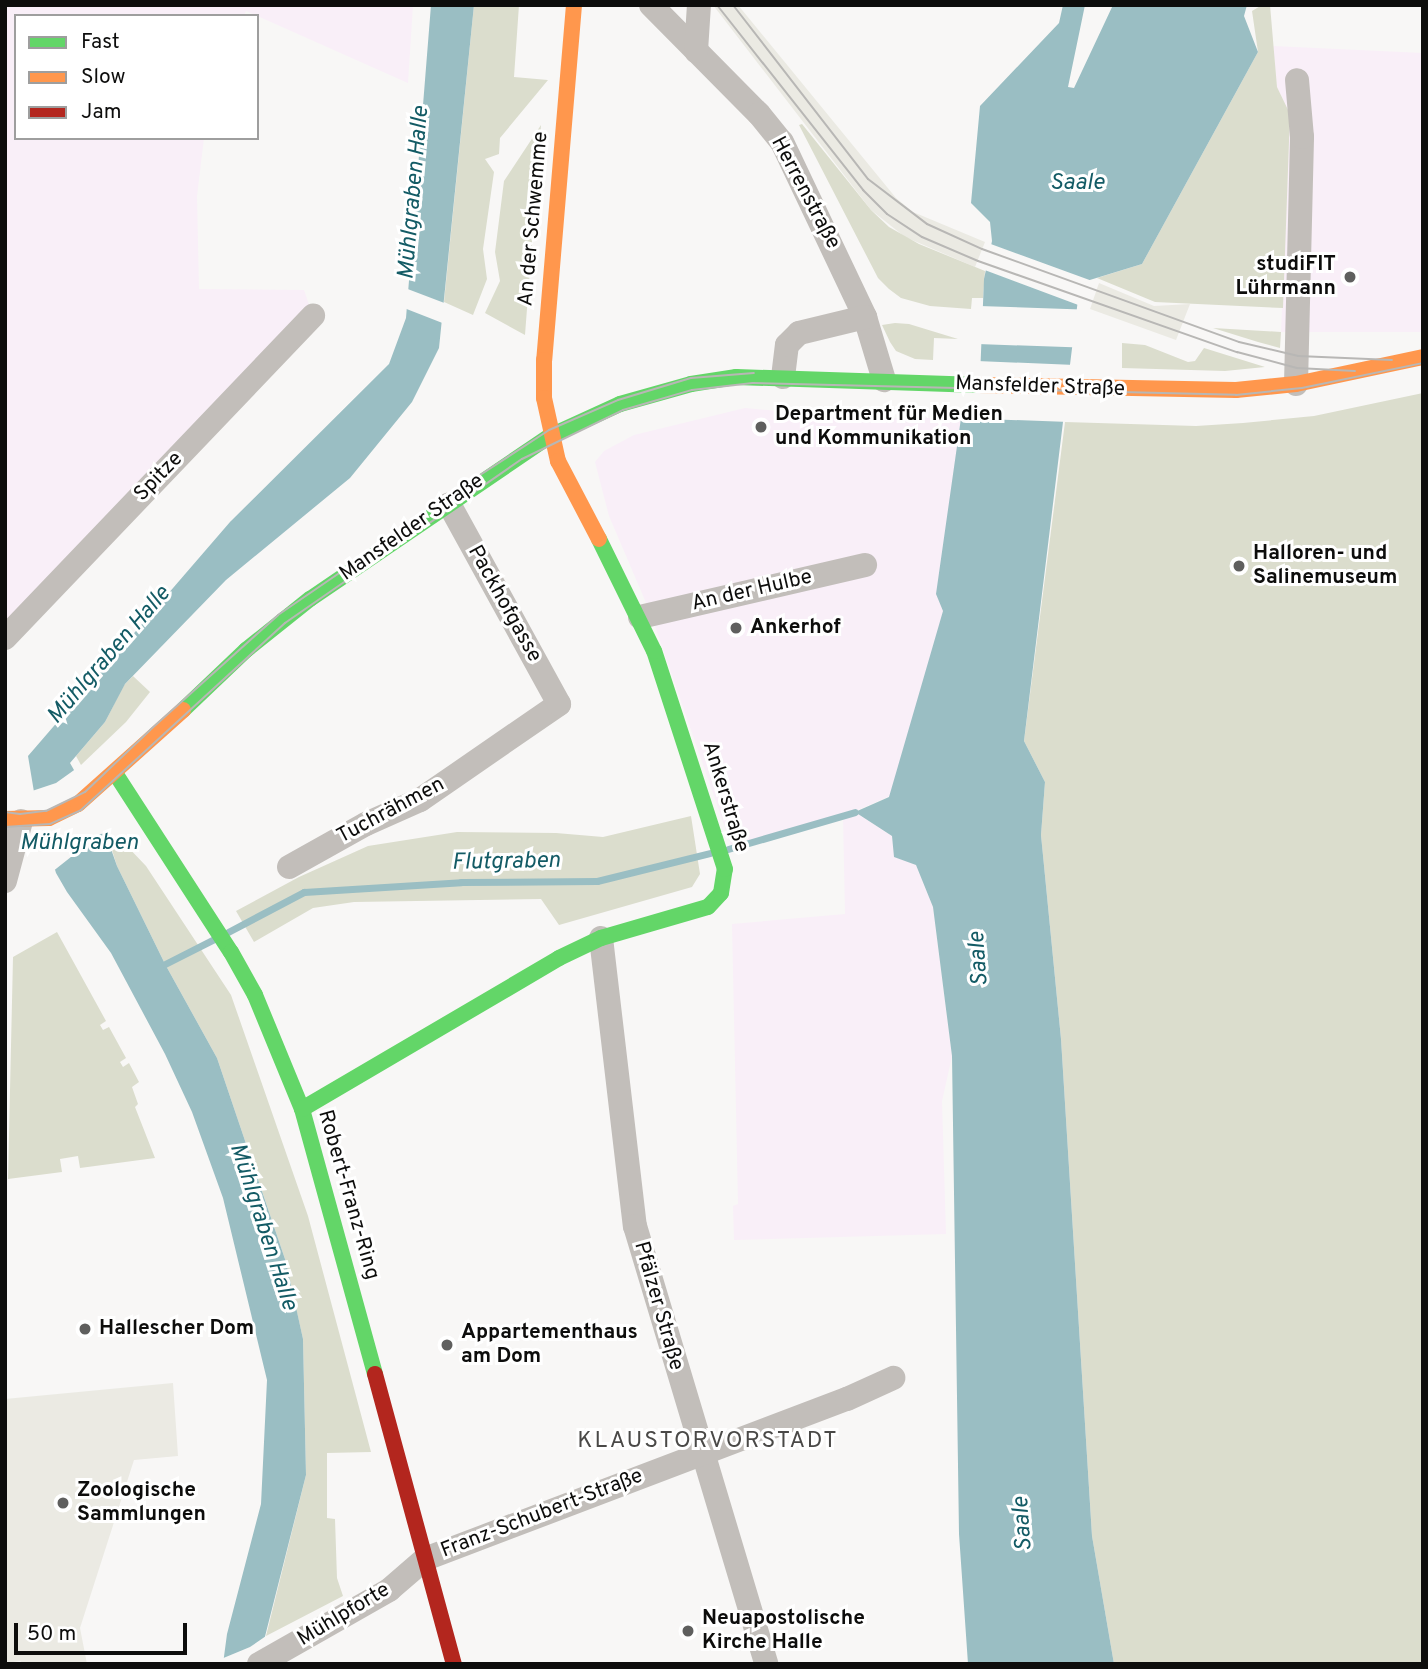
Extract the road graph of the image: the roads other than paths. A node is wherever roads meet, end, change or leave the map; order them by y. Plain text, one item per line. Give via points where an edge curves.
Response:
1 (574, 5) edge
2 (651, 5) edge
3 (699, 5) edge
4 (696, 51) junction
5 (1297, 80) dead end
6 (313, 316) dead end
7 (865, 317) junction
8 (1423, 357) edge
9 (783, 377) junction
10 (884, 380) junction
11 (1296, 384) junction
12 (550, 436) junction
13 (449, 504) junction
14 (864, 565) dead end
15 (640, 617) junction
16 (5, 638) edge
17 (559, 704) joint
18 (115, 773) junction
19 (21, 820) edge
20 (289, 867) dead end
21 (5, 881) edge
22 (601, 938) junction
23 (302, 1109) junction
24 (893, 1378) dead end
25 (701, 1453) junction
26 (425, 1559) junction
27 (259, 1664) edge
28 (454, 1664) edge
29 (765, 1664) edge

1 - 12 street, An der Schwemme via 544,360
2 - 4 street, Herrenstraße
3 - 4 street
4 - 7 street, Herrenstraße via 782,142
5 - 11 street via 1302,137
6 - 16 street, Spitze
7 - 9 street via 799,333 788,345
7 - 10 street, Herrenstraße
8 - 11 street, Mansfelder Straße
9 - 10 street, Mansfelder Straße
9 - 12 street, Mansfelder Straße via 736,377 691,384 620,404
10 - 11 street, Mansfelder Straße via 1210,391
12 - 13 street, Mansfelder Straße
12 - 15 street, Ankerstraße via 558,461
13 - 17 street, Packhofgasse
13 - 18 street, Mansfelder Straße via 282,620
14 - 15 street, An der Hulbe
15 - 22 street, Ankerstraße via 684,737 724,869 721,893 708,907
17 - 20 street, Tuchrähmen via 420,800
18 - 19 street, Mansfelder Straße via 68,810
18 - 23 street, Robert-Franz-Ring via 231,952
19 - 21 street
22 - 23 street, Ankerstraße
22 - 25 street, Pfälzer Straße via 635,1226
23 - 26 street, Robert-Franz-Ring
24 - 25 street, Franz-Schubert-Straße
25 - 26 street, Franz-Schubert-Straße
25 - 29 street, Pfälzer Straße
26 - 27 street, Mühlpforte via 389,1590
26 - 28 street, Robert-Franz-Ring

